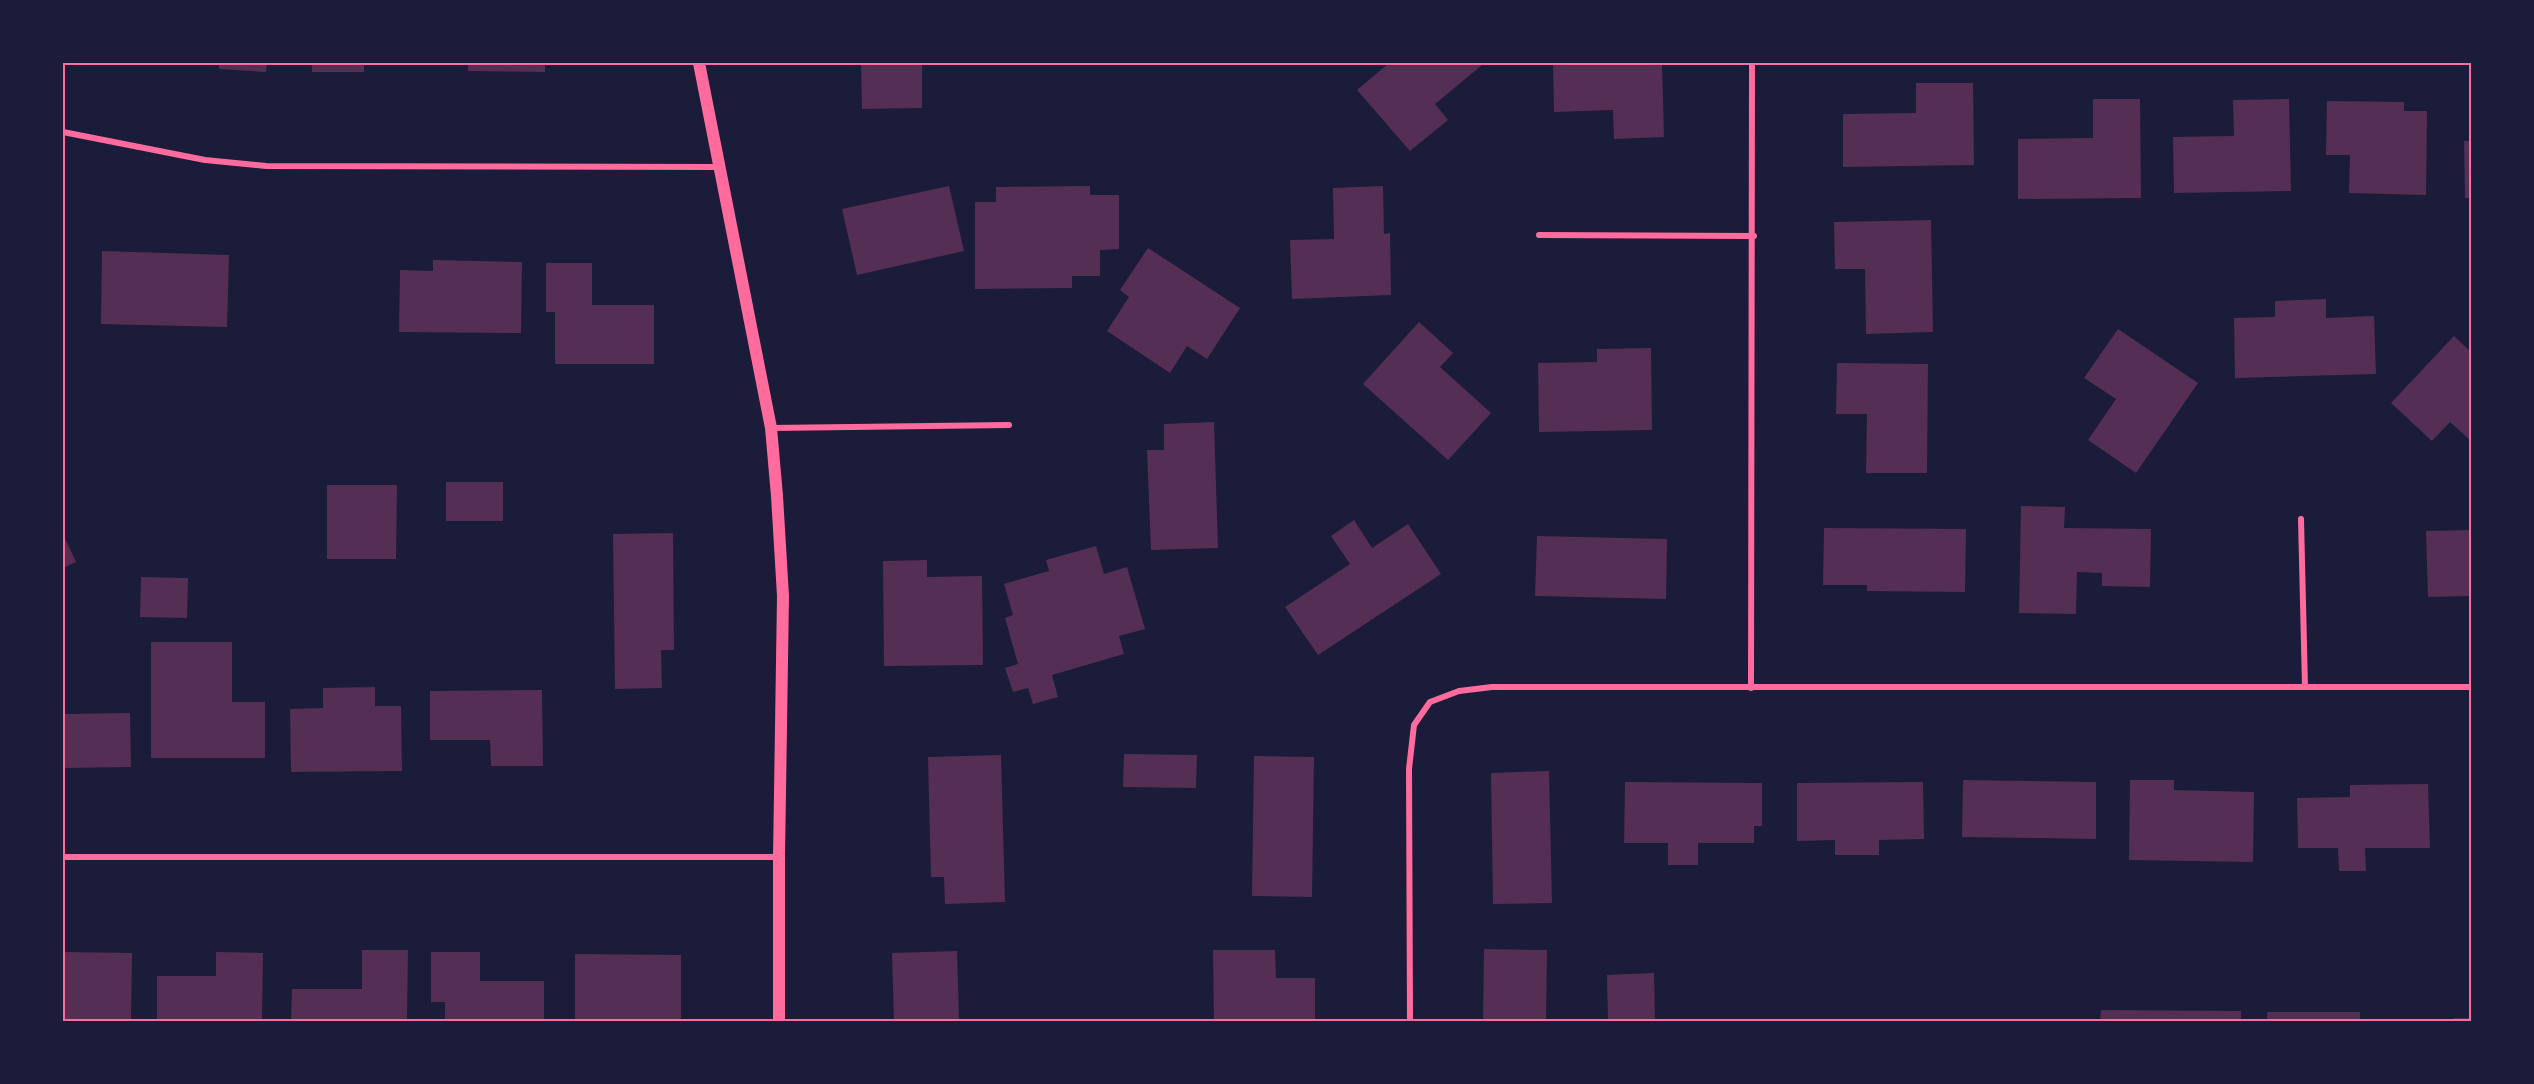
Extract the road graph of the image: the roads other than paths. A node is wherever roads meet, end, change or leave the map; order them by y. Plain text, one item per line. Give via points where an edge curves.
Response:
1 (699, 63) edge
2 (1752, 63) edge
3 (63, 132) edge
4 (721, 167) junction
5 (1539, 235) dead end
6 (1754, 236) junction
7 (1009, 425) dead end
8 (771, 428) junction
9 (2301, 519) dead end
10 (2305, 687) junction
11 (2471, 687) edge
12 (1751, 688) junction
13 (63, 857) edge
14 (778, 857) junction
15 (779, 1021) edge
16 (1410, 1021) edge

1 - 4 main road
2 - 6 street
3 - 4 street via 205,160 266,166
4 - 8 main road
5 - 6 street
6 - 12 street
7 - 8 street
8 - 14 main road via 783,596
9 - 10 street
10 - 11 street
10 - 12 street
12 - 16 street via 1492,687 1460,691 1430,702 1414,725 1409,769
13 - 14 street
14 - 15 main road

